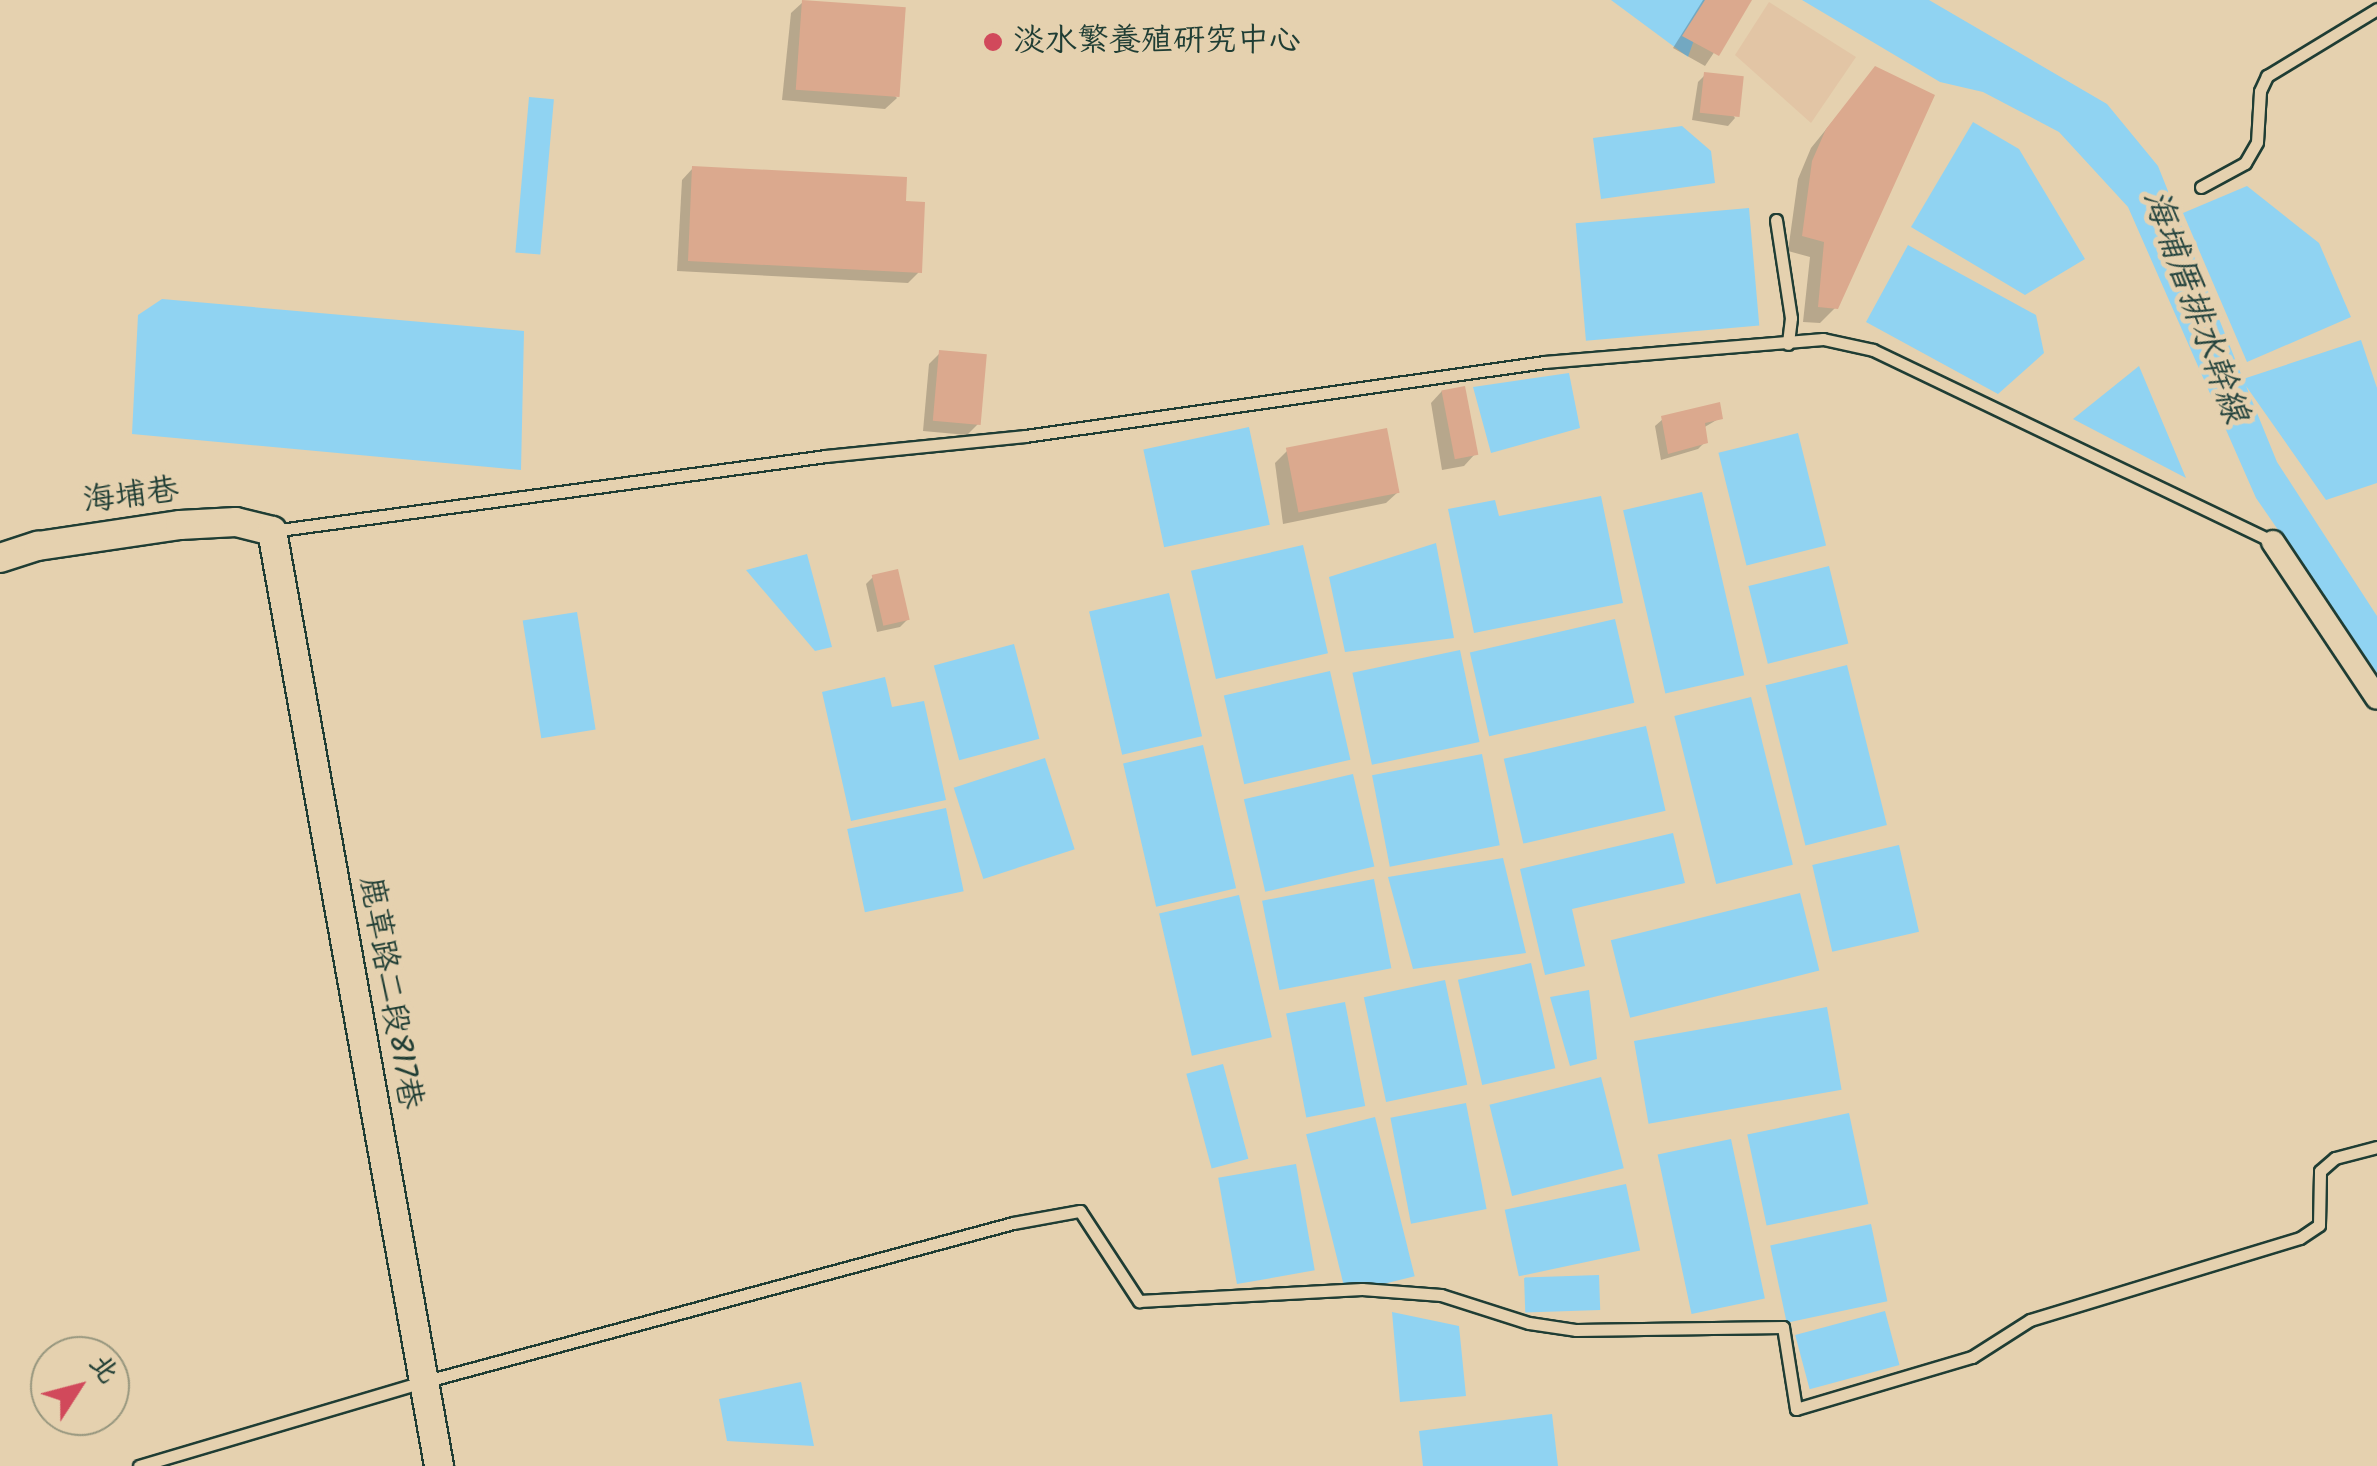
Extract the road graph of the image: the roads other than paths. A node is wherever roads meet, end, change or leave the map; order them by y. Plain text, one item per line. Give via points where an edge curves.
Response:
1 (2377, 10) edge
2 (2201, 188) dead end
3 (1776, 220) dead end
4 (1788, 344) junction
5 (272, 531) junction
6 (2274, 542) joint
7 (0, 558) edge
8 (2377, 698) edge
9 (2377, 1147) edge
10 (423, 1382) junction
11 (139, 1466) edge
12 (439, 1466) edge

1 - 2 lane via 2267,76 2257,142 2245,163
3 - 4 lane via 1791,318
4 - 5 lane via 1544,362 1026,436 826,456
4 - 6 lane via 1823,339 1873,350
5 - 7 street, 海埔巷 via 236,522 180,524
5 - 10 street, 鹿草路二段817巷
6 - 8 street
9 - 10 lane via 2335,1158 2320,1171 2319,1225 2300,1238 2030,1320 1972,1356 1796,1409 1784,1327 1576,1330 1529,1323 1441,1295 1362,1289 1139,1301 1080,1211
10 - 11 lane
10 - 12 street, 鹿草路二段817巷

